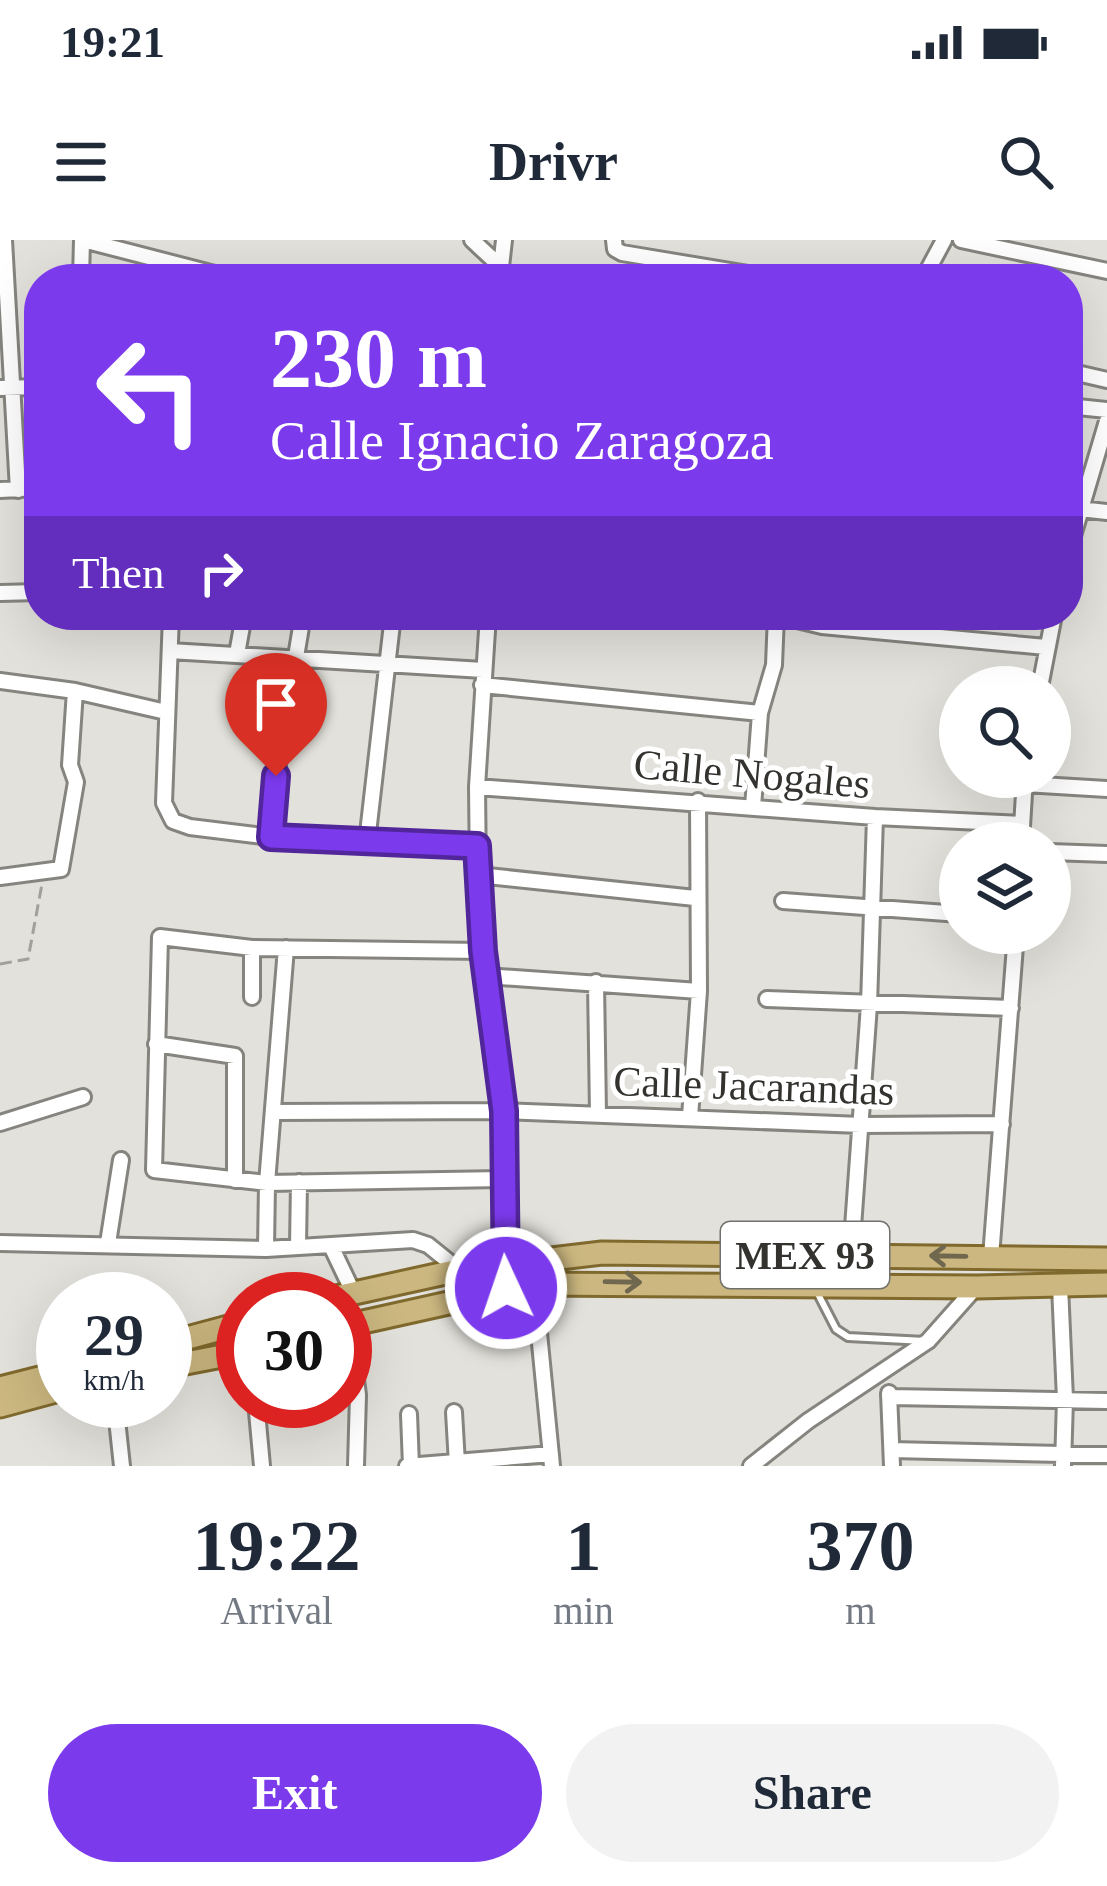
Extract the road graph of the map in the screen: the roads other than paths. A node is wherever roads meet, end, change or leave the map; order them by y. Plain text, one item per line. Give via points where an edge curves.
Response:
1 (4, 240) edge
2 (83, 240) edge
3 (472, 240) edge
4 (614, 240) edge
5 (961, 240) edge
6 (1038, 248) edge
7 (176, 264) edge
8 (493, 264) edge
9 (688, 264) edge
10 (1107, 271) edge
11 (5, 388) edge
12 (1107, 422) edge
13 (24, 489) edge
14 (1083, 489) edge
15 (1086, 489) junction
16 (0, 490) edge
17 (18, 490) junction
18 (1083, 501) edge
19 (171, 630) edge
20 (241, 630) edge
21 (301, 630) edge
22 (390, 630) edge
23 (487, 630) edge
24 (776, 630) edge
25 (865, 630) edge
26 (1050, 630) edge
27 (1046, 647) junction
28 (170, 651) junction
29 (237, 654) junction
30 (297, 658) junction
31 (386, 661) junction
32 (1043, 666) edge
33 (483, 677) junction
34 (0, 681) edge
35 (75, 691) junction
36 (166, 712) junction
37 (760, 713) junction
38 (1071, 785) edge
39 (477, 787) junction
40 (1107, 789) edge
41 (698, 801) junction
42 (753, 806) junction
43 (875, 817) junction
44 (980, 822) edge
45 (271, 837) junction
46 (367, 842) junction
47 (477, 846) junction
48 (1071, 853) edge
49 (1107, 854) edge
50 (478, 875) junction
51 (0, 877) edge
52 (695, 898) junction
53 (782, 901) dead end
54 (872, 908) junction
55 (939, 913) edge
56 (253, 948) junction
57 (286, 948) junction
58 (483, 951) junction
59 (1015, 954) edge
60 (487, 976) junction
61 (596, 982) junction
62 (699, 991) junction
63 (252, 998) dead end
64 (767, 999) dead end
65 (868, 1005) junction
66 (1011, 1008) junction
67 (156, 1043) junction
68 (83, 1097) dead end
69 (504, 1111) junction
70 (274, 1112) junction
71 (598, 1114) junction
72 (690, 1117) junction
73 (0, 1123) edge
74 (1002, 1124) junction
75 (861, 1125) junction
76 (122, 1160) dead end
77 (502, 1179) junction
78 (235, 1180) junction
79 (299, 1182) junction
80 (267, 1183) junction
81 (0, 1243) edge
82 (109, 1243) junction
83 (298, 1246) junction
84 (331, 1246) junction
85 (266, 1249) junction
86 (851, 1255) junction
87 (991, 1257) junction
88 (533, 1258) junction
89 (1107, 1259) edge
90 (503, 1265) junction
91 (459, 1270) junction
92 (343, 1272) edge
93 (534, 1284) junction
94 (1107, 1284) edge
95 (814, 1285) junction
96 (1060, 1286) junction
97 (976, 1287) junction
98 (372, 1288) edge
99 (506, 1288) junction
100 (372, 1320) edge
101 (928, 1341) junction
102 (889, 1371) junction
103 (36, 1379) edge
104 (0, 1388) edge
105 (36, 1396) edge
106 (890, 1397) junction
107 (1065, 1399) junction
108 (1107, 1401) edge
109 (0, 1406) edge
110 (454, 1412) dead end
111 (409, 1414) dead end
112 (118, 1428) edge
113 (258, 1428) edge
114 (357, 1428) edge
115 (1107, 1456) edge
116 (892, 1458) edge
117 (552, 1460) edge
118 (1063, 1460) edge
119 (457, 1464) edge
120 (122, 1466) edge
121 (262, 1466) edge
122 (356, 1466) edge
123 (409, 1466) edge
124 (752, 1466) edge

1 - 11 street
2 - 7 street
3 - 8 street
4 - 9 street via 622,253
5 - 6 street
6 - 10 street
11 - 17 street
12 - 15 street
13 - 17 street
14 - 15 street
15 - 18 street
16 - 17 street
19 - 28 street
20 - 29 street
21 - 30 street
22 - 31 street
23 - 33 street
24 - 37 street
25 - 27 street
26 - 27 street
27 - 32 street
28 - 29 street
28 - 36 street
29 - 30 street
30 - 31 street
30 - 45 street
31 - 33 street
31 - 46 street
33 - 37 street
33 - 39 street
34 - 35 street
35 - 36 street
35 - 51 street via 76,782 53,870
36 - 45 street via 164,803 172,820
37 - 42 street
38 - 40 street
39 - 41 street, Calle Nogales
39 - 47 street
41 - 42 street, Calle Nogales
41 - 52 street
42 - 43 street, Calle Nogales
43 - 44 street, Calle Nogales
43 - 54 street
45 - 46 street
46 - 47 street
47 - 50 street
48 - 49 street
50 - 52 street
50 - 58 street
52 - 62 street
53 - 54 street
54 - 55 street
54 - 65 street
56 - 57 street
56 - 63 street
56 - 67 street via 160,937
57 - 58 street
57 - 70 street
58 - 60 street
59 - 66 street
60 - 61 street
60 - 69 street
61 - 62 street
61 - 71 street
62 - 72 street
64 - 65 street
65 - 66 street
65 - 75 street
66 - 74 street
67 - 78 street via 236,1056
67 - 78 street via 154,1170
68 - 73 street
69 - 70 street, Calle Jacarandas
69 - 71 street, Calle Jacarandas
69 - 77 street
70 - 80 street
71 - 72 street, Calle Jacarandas
72 - 75 street, Calle Jacarandas
74 - 75 street, Calle Jacarandas
74 - 87 street
75 - 86 street
76 - 82 street
77 - 79 street
77 - 90 street
78 - 80 street
79 - 80 street
79 - 83 street
80 - 85 street
81 - 82 street
82 - 85 street
83 - 84 street
83 - 85 street
84 - 91 street via 413,1240
84 - 92 street
87 -> 86 main road, MEX 93
86 - 88 main road, MEX 93
87 - 89 main road, MEX 93
88 - 90 main road, MEX 93
88 - 93 street
90 - 91 main road, MEX 93
90 - 99 street
91 - 98 main road, MEX 93
93 -> 95 main road, MEX 93
93 - 99 main road, MEX 93
93 - 117 street
94 - 96 main road, MEX 93
95 - 97 main road, MEX 93
95 - 101 lane via 848,1337
96 - 97 main road, MEX 93
96 - 107 street
97 - 101 street
99 - 100 main road, MEX 93
101 - 102 street
102 - 106 street
102 - 124 street
103 - 104 main road
105 - 109 main road
106 - 107 street
106 - 116 street
107 - 108 street
107 - 118 street
110 - 119 street
111 - 123 street
112 - 120 street
113 - 121 street
114 - 122 street
115 - 118 street
116 - 118 street
117 - 119 street
119 - 123 street

